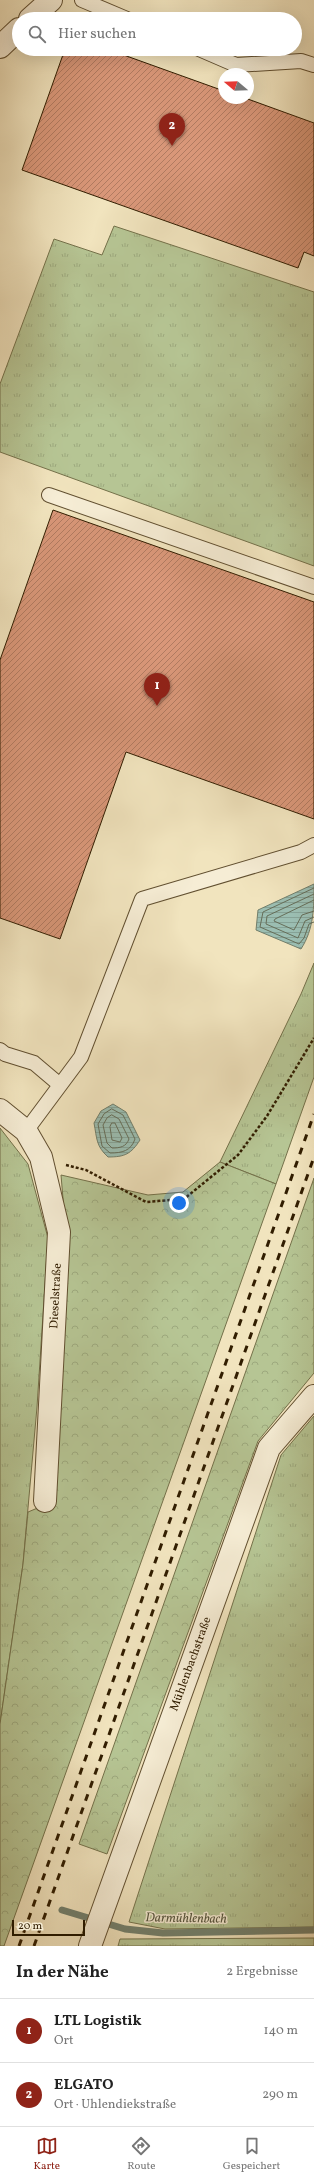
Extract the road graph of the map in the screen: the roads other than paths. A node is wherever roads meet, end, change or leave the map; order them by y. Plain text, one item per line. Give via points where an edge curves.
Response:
1 (51, 0) edge
2 (82, 0) edge
3 (38, 12) edge
4 (110, 12) edge
5 (12, 36) edge
6 (0, 47) edge
7 (215, 56) edge
8 (314, 65) edge
9 (48, 495) dead end
10 (314, 587) edge
11 (314, 845) edge
12 (0, 1050) edge
13 (60, 1085) junction
14 (0, 1110) edge
15 (26, 1131) junction
16 (314, 1396) edge
17 (45, 1501) dead end
18 (92, 1943) edge

1 - 3 street
2 - 4 lane
5 - 6 street
7 - 8 lane via 236,65 301,61
9 - 10 lane
11 - 13 lane via 302,852 142,899 81,1057
12 - 13 lane via 34,1063
13 - 15 lane
14 - 15 street, Dieselstraße
15 - 17 street, Dieselstraße via 41,1157 59,1232
16 - 18 street, Mühlenbachstraße via 269,1448

